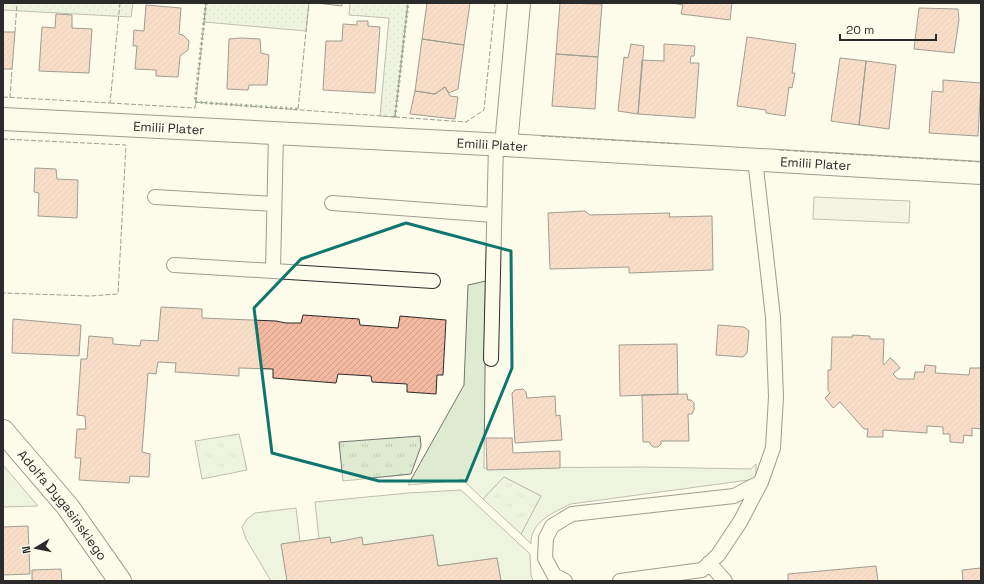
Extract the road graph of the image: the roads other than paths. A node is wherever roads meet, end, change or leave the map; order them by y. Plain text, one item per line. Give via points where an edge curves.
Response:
1 (519, 3) edge
2 (3, 119) edge
3 (276, 133) junction
4 (501, 144) junction
5 (755, 160) junction
6 (981, 173) edge
7 (155, 197) dead end
8 (332, 203) dead end
9 (274, 204) junction
10 (494, 215) junction
11 (174, 265) dead end
12 (273, 271) junction
13 (433, 281) dead end
14 (491, 359) dead end
15 (3, 431) edge
16 (761, 482) junction
17 (709, 563) junction
18 (120, 581) edge
19 (565, 581) edge
20 (620, 581) edge
21 (725, 581) edge

1 - 4 street
2 - 3 street, Emilii Plater
3 - 4 street, Emilii Plater
3 - 9 lane
4 - 5 street, Emilii Plater
4 - 10 lane
5 - 6 street, Emilii Plater
5 - 16 lane via 773,317 776,397 773,448
7 - 9 lane
8 - 10 lane
9 - 12 lane
10 - 14 lane
11 - 12 lane
12 - 13 lane
15 - 18 street, Adolfa Dygasińskiego via 68,507
16 - 17 lane via 740,522 718,555
16 - 19 lane via 734,496 572,514 552,526 546,538 545,558 554,575
17 - 20 lane via 702,570
17 - 21 lane

